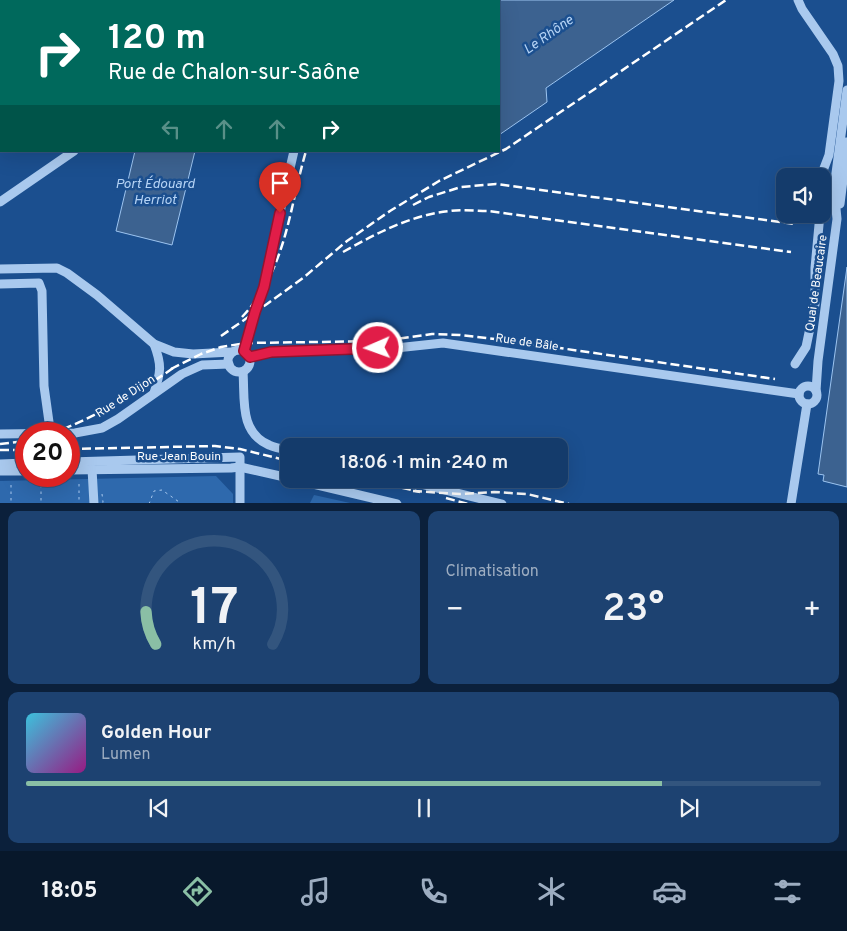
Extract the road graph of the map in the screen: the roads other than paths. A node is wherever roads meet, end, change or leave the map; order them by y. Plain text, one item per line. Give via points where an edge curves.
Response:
1 (798, 0) edge
2 (847, 90) edge
3 (847, 133) edge
4 (73, 152) edge
5 (294, 152) edge
6 (847, 160) edge
7 (824, 168) edge
8 (844, 172) junction
9 (0, 202) edge
10 (837, 219) junction
11 (819, 223) edge
12 (0, 269) edge
13 (0, 284) edge
14 (154, 344) junction
15 (232, 352) junction
16 (247, 354) junction
17 (818, 360) junction
18 (228, 364) junction
19 (795, 364) dead end
20 (243, 372) junction
21 (806, 386) junction
22 (816, 391) junction
23 (154, 393) junction
24 (799, 394) junction
25 (807, 404) junction
26 (49, 422) edge
27 (80, 432) edge
28 (0, 434) edge
29 (15, 434) edge
30 (280, 448) edge
31 (80, 462) edge
32 (240, 462) junction
33 (15, 463) edge
34 (0, 464) edge
35 (92, 469) junction
36 (80, 470) edge
37 (0, 471) edge
38 (15, 471) edge
39 (280, 475) edge
40 (331, 488) edge
41 (437, 488) edge
42 (94, 503) edge
43 (240, 503) edge
44 (393, 503) edge
45 (498, 503) edge
46 (791, 503) edge

1 - 7 street via 838,66 840,81 829,155
2 - 10 street, Quai de Beaucaire via 834,188
3 - 8 street
4 - 9 street
5 - 16 street
6 - 8 street
8 - 10 street
10 - 17 street, Quai de Beaucaire
11 - 19 street via 815,304 806,347
12 - 14 street via 57,268 97,295
13 - 26 street via 39,283 42,291 44,386
14 - 15 street via 174,352 193,354
14 - 23 street via 160,361
15 - 16 street via 238,350
15 - 18 street
16 - 20 street via 250,364
16 - 24 street, Rue de Bâle via 396,348 443,342
17 - 21 street, Quai de Beaucaire
17 - 22 street, Quai de Beaucaire
18 - 20 street via 232,370
18 - 23 street, Rue de Dijon via 202,365
20 - 30 street via 244,414 248,427 259,440
21 - 22 street
21 - 24 street, Quai de Beaucaire
22 - 25 street via 814,401
23 - 27 street, Rue de Dijon via 102,428
24 - 25 street
25 - 46 street
28 - 29 street, Rue de Dijon
31 - 32 street, Rue Jean Bouin
32 - 35 street, Rue Jean Bouin via 231,468
32 - 39 street, Rue Jean Bouin
32 - 43 street
33 - 34 street
35 - 36 street, Rue Jean Bouin
35 - 42 street
37 - 38 street
40 - 44 street, Rue Jean Bouin
41 - 45 street

